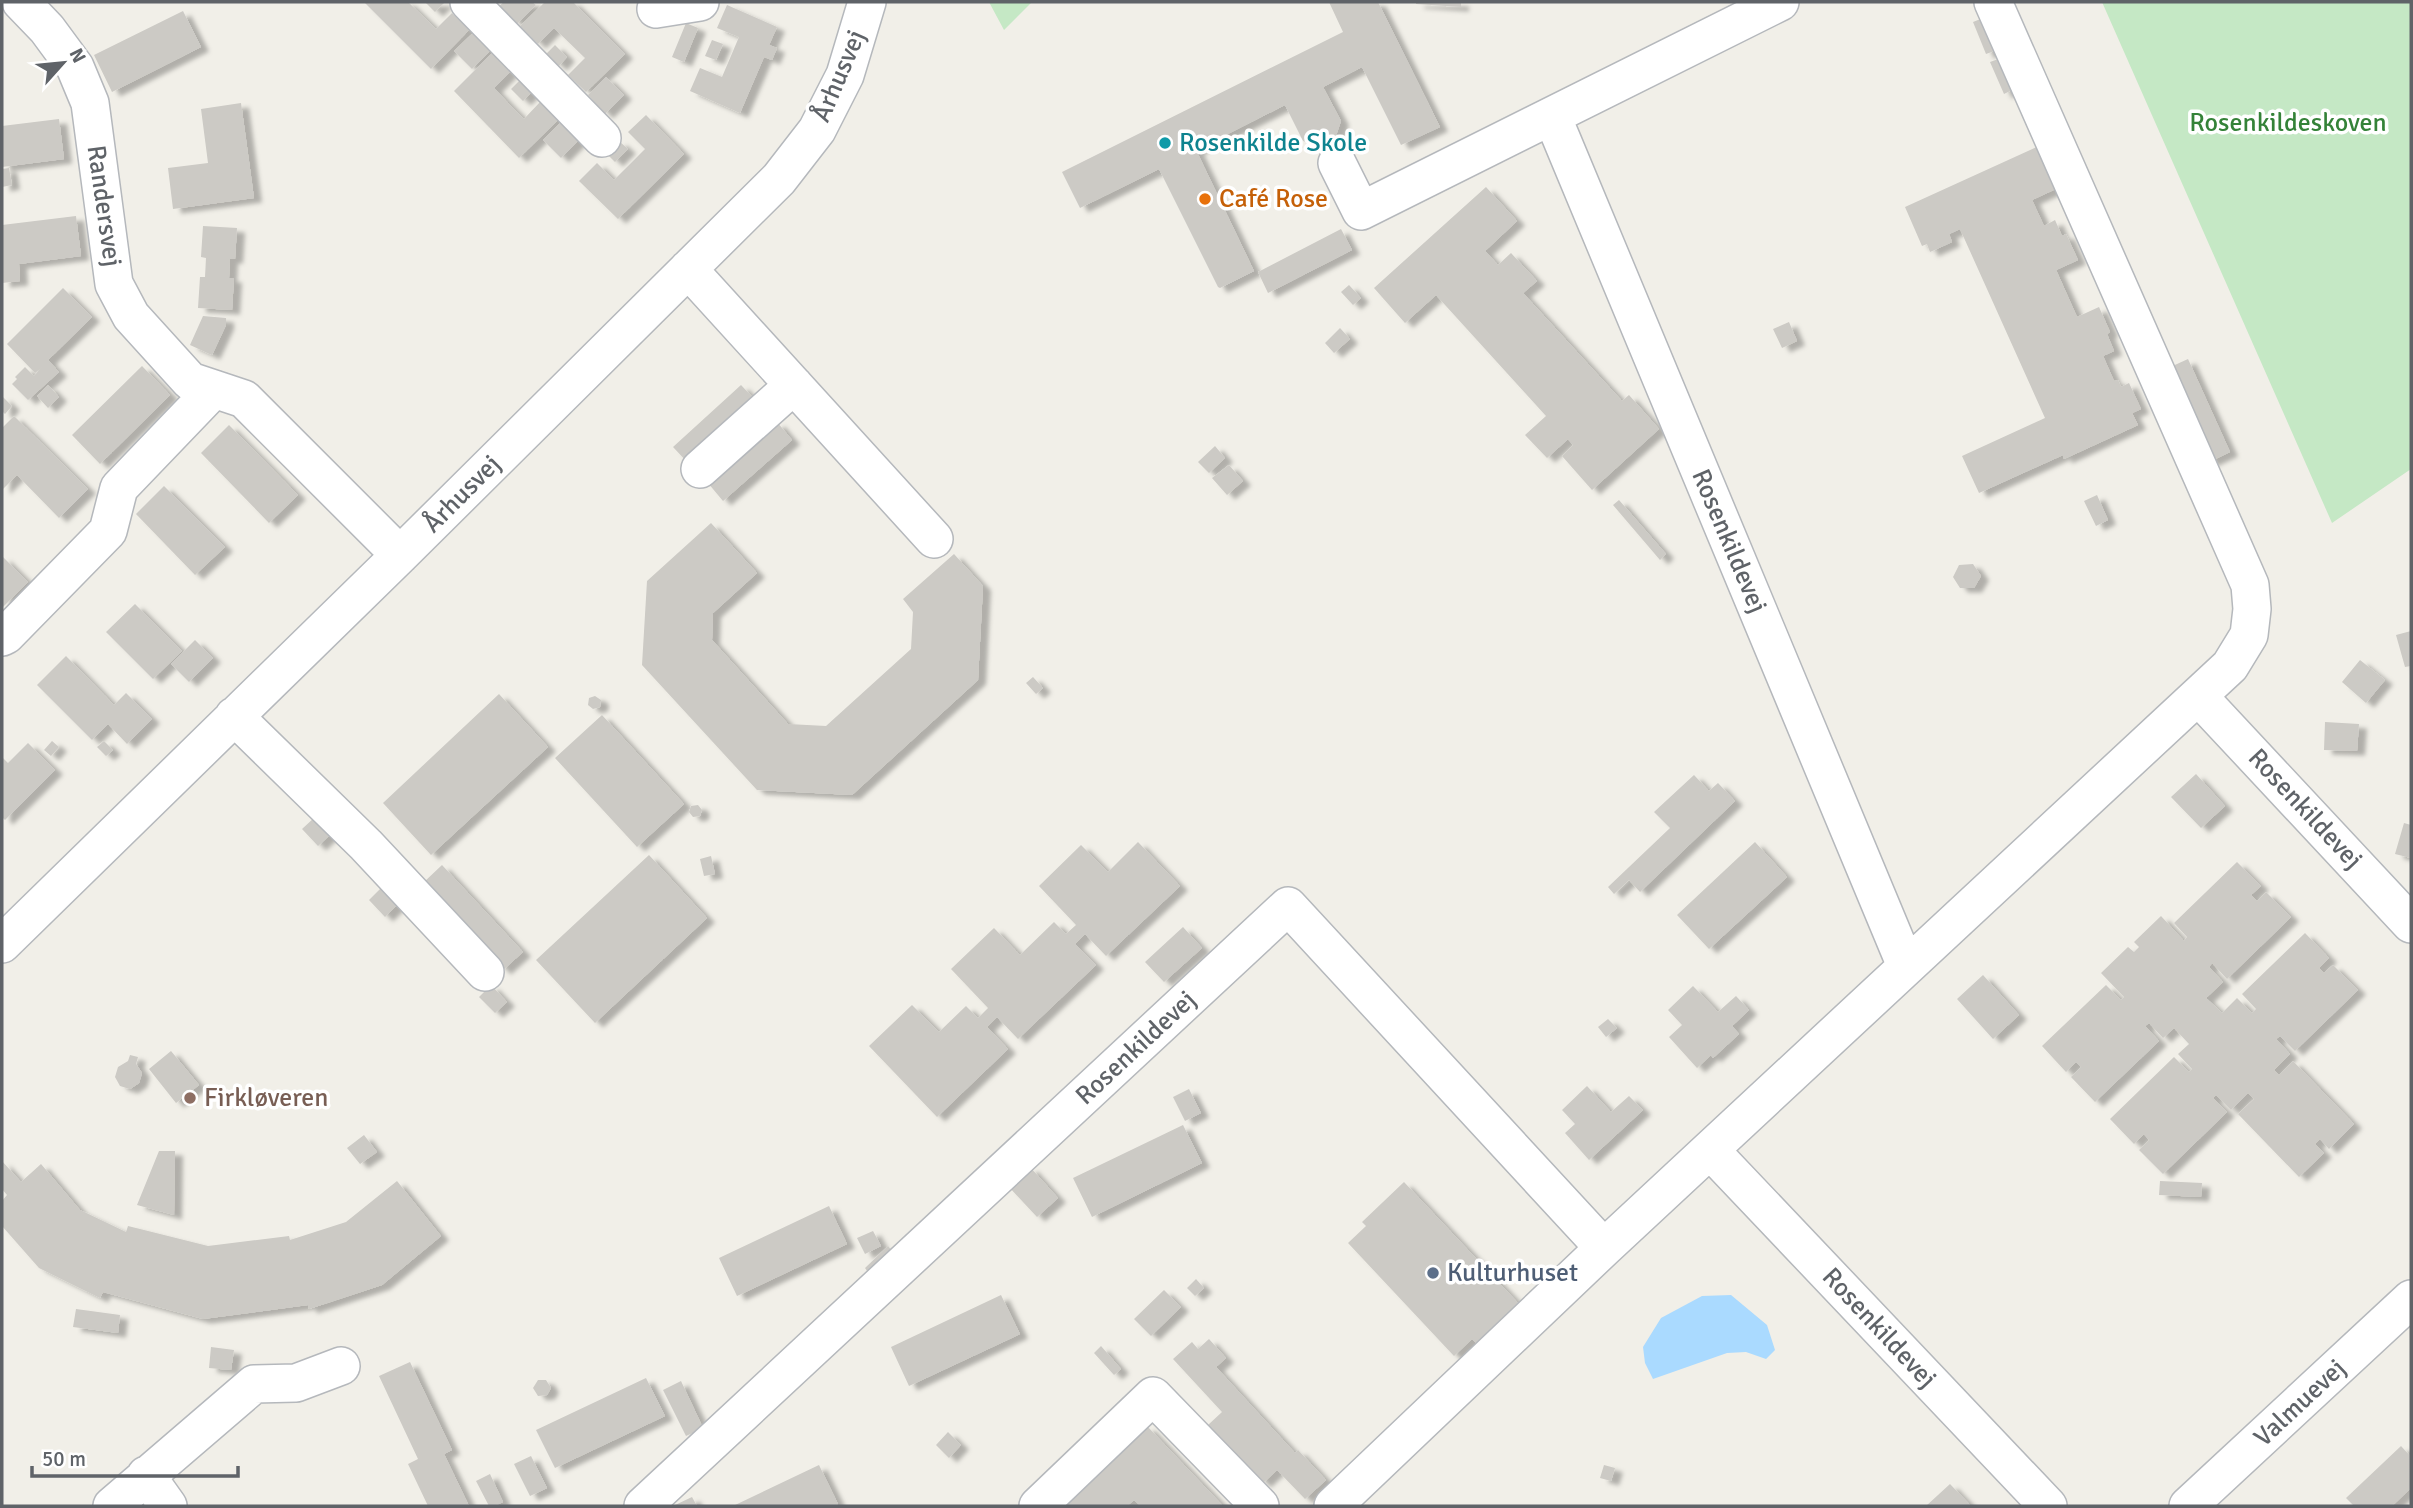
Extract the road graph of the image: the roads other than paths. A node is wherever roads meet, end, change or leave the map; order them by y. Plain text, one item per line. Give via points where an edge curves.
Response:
1 (21, 2) edge
2 (469, 2) edge
3 (700, 2) edge
4 (867, 2) edge
5 (1780, 2) edge
6 (1993, 2) edge
7 (656, 9) dead end
8 (1552, 116) junction
9 (602, 138) dead end
10 (1337, 163) dead end
11 (688, 269) junction
12 (793, 384) junction
13 (214, 389) junction
14 (700, 469) dead end
15 (934, 539) dead end
16 (400, 555) junction
17 (2, 637) edge
18 (2198, 696) junction
19 (234, 716) junction
20 (2411, 924) edge
21 (2, 944) edge
22 (1906, 965) junction
23 (485, 972) dead end
24 (1710, 1150) junction
25 (1604, 1248) junction
26 (2411, 1299) edge
27 (341, 1366) dead end
28 (146, 1475) junction
29 (112, 1506) edge
30 (168, 1506) edge
31 (643, 1506) edge
32 (1038, 1506) edge
33 (1260, 1506) edge
34 (1333, 1506) edge
35 (2048, 1506) edge
36 (2188, 1506) edge

1 - 13 street, Randersvej via 75,67 90,103 114,284 131,316 190,381
2 - 9 street
3 - 7 street
4 - 11 street, Århusvej via 845,75 817,130 779,179
5 - 8 street
6 - 18 street via 2250,585 2249,635 2230,666
8 - 10 street via 1361,211
8 - 22 street, Rosenkildevej
11 - 12 street
11 - 16 street, Århusvej
12 - 14 street
12 - 15 street
13 - 16 street, Randersvej via 244,398
13 - 17 street via 119,488 108,531
16 - 19 street, Århusvej
18 - 20 street, Rosenkildevej
18 - 22 street
19 - 21 street, Århusvej
19 - 23 street via 366,845
22 - 24 street
24 - 25 street
24 - 35 street, Rosenkildevej
25 - 31 street, Rosenkildevej via 1289,906
25 - 34 street
26 - 36 street, Valmuevej
27 - 28 street via 296,1383 254,1384
28 - 29 street
28 - 30 street
32 - 33 street via 1153,1396

